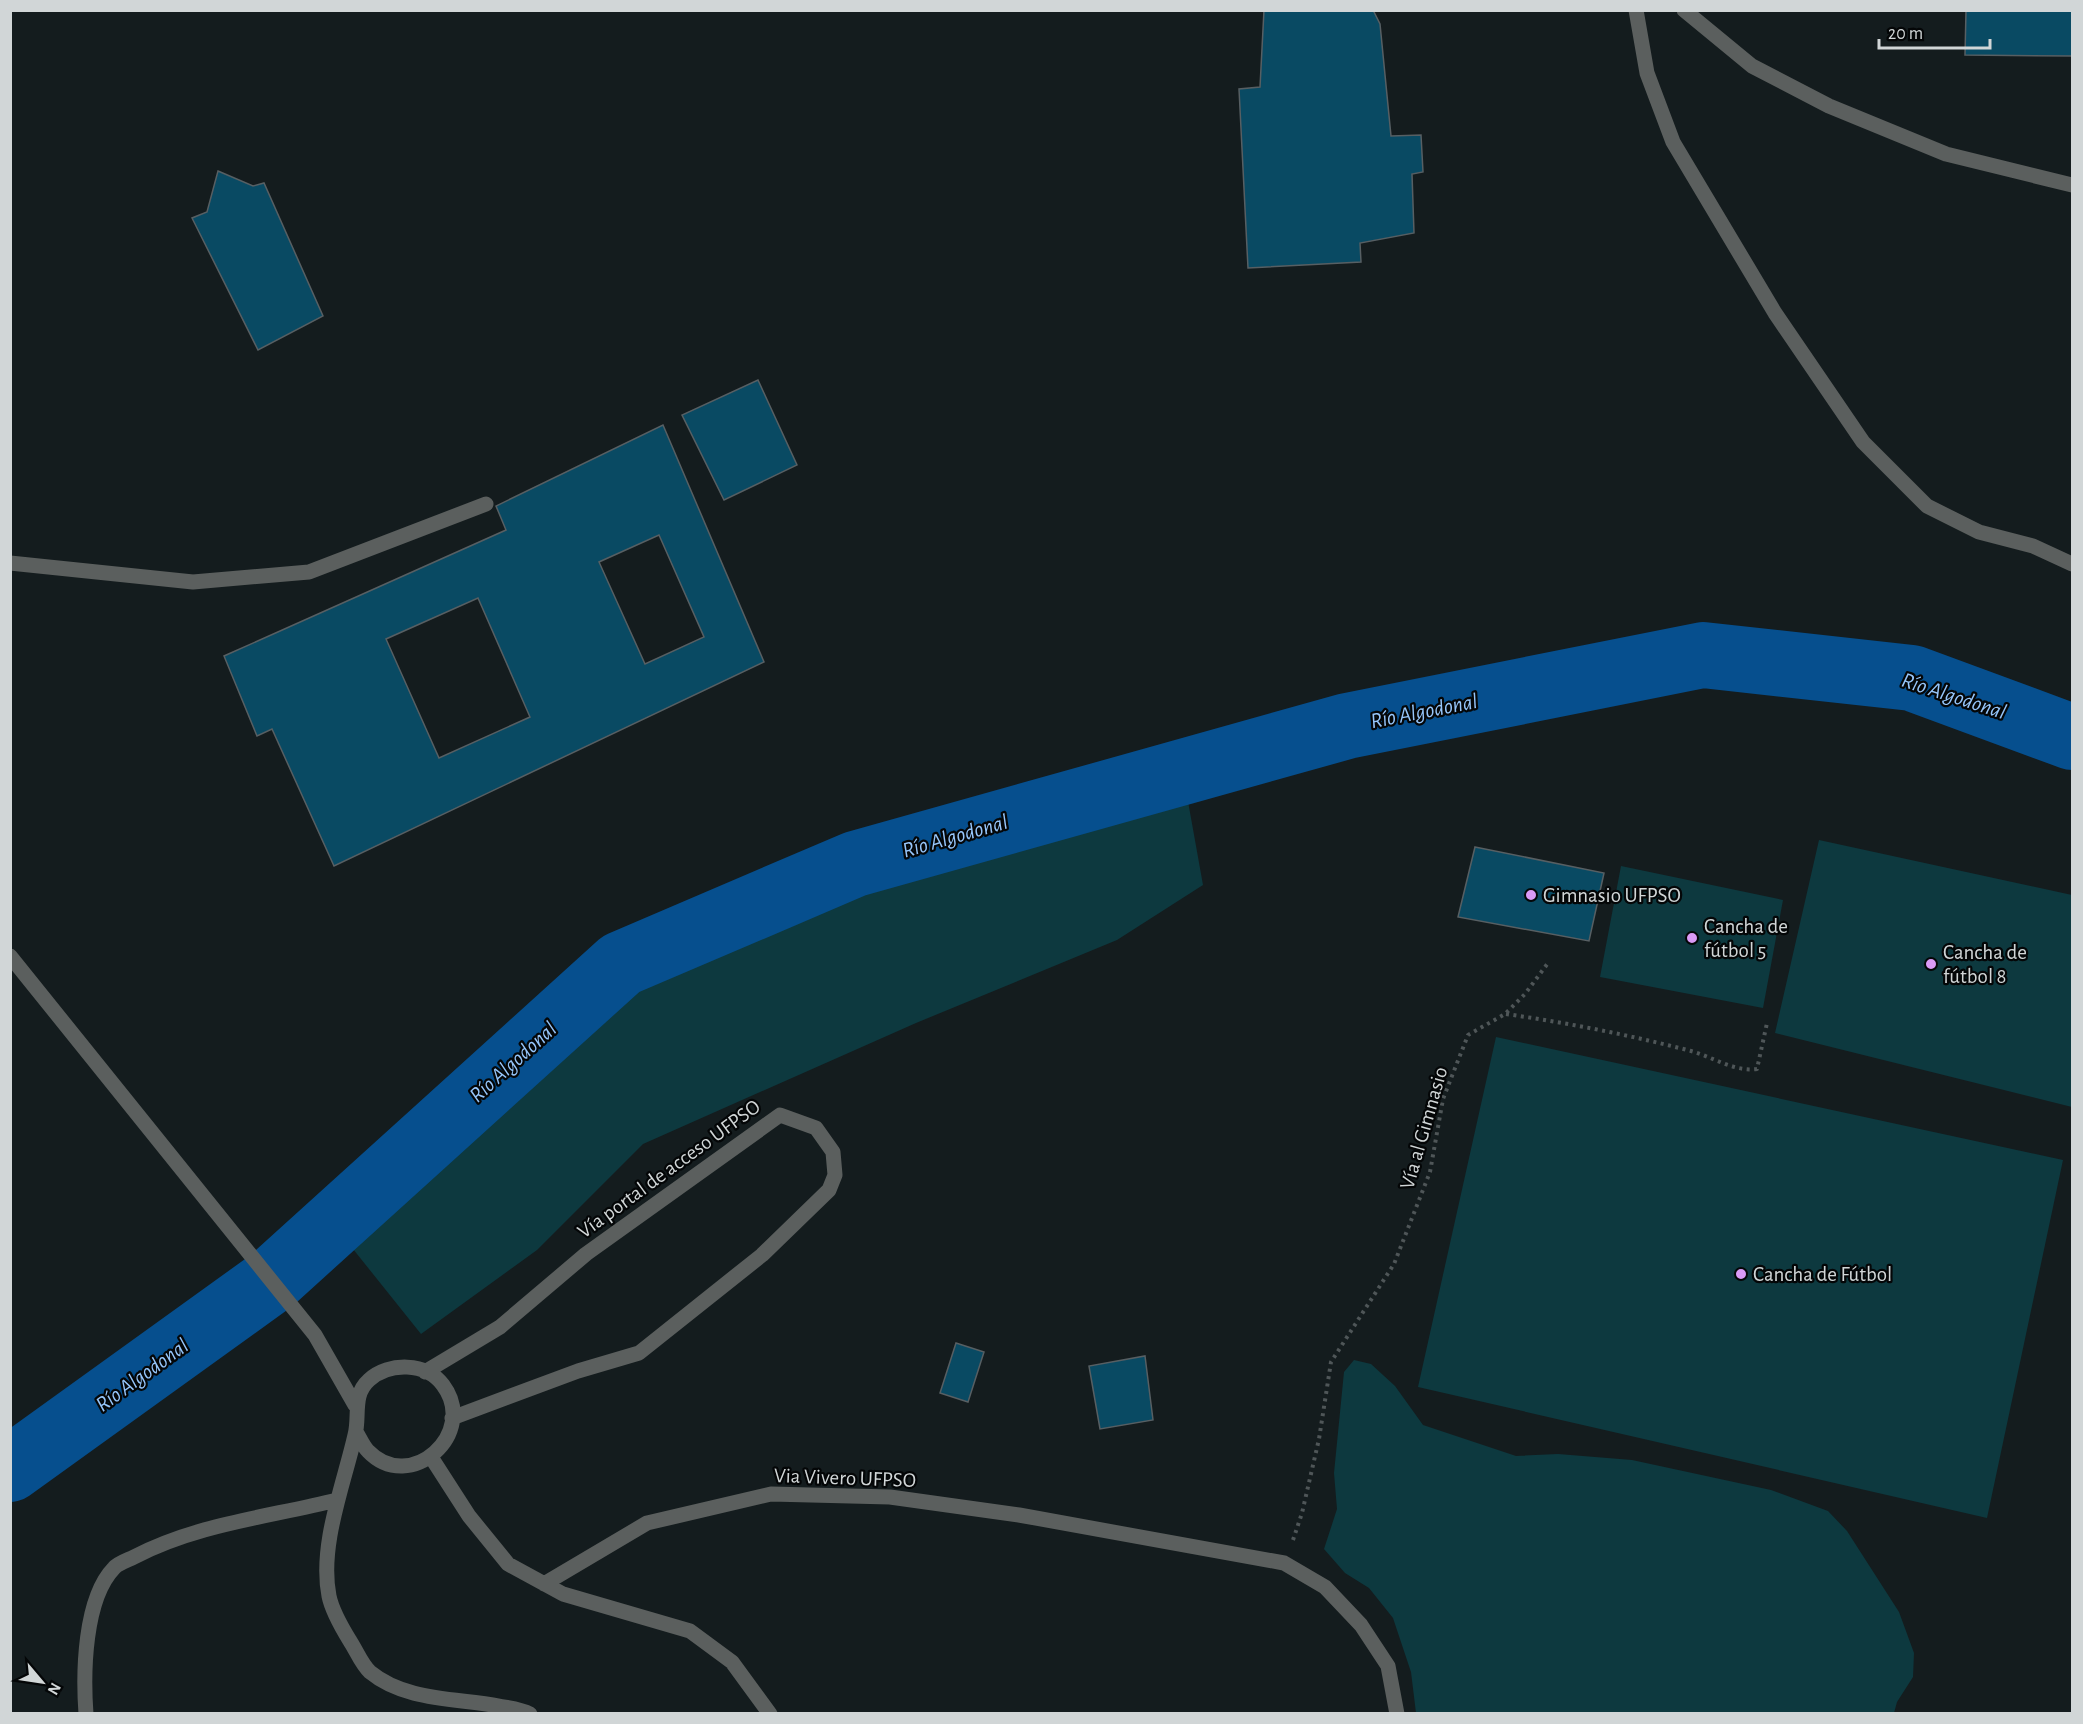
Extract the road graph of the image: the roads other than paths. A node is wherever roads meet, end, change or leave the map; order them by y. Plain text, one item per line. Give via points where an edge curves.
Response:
1 (1636, 10) edge
2 (1683, 10) edge
3 (2073, 185) edge
4 (486, 504) dead end
5 (10, 563) edge
6 (2073, 564) edge
7 (10, 956) edge
8 (425, 1372) junction
9 (355, 1405) junction
10 (452, 1418) junction
11 (356, 1432) junction
12 (431, 1457) junction
13 (337, 1500) junction
14 (544, 1584) junction
15 (86, 1713) edge
16 (530, 1713) edge
17 (770, 1713) edge
18 (1397, 1713) edge

1 - 6 street via 1647,73 1673,142 1775,314 1863,442 1928,507 1979,532 2033,546
2 - 3 street via 1752,66 1829,106 1946,154
4 - 5 street via 309,572 193,582
7 - 9 street via 315,1335
8 - 9 street via 420,1368 393,1367 369,1380
8 - 10 street via 442,1384 453,1409
8 - 10 street, Vía portal de acceso UFPSO via 500,1328 586,1254 780,1115 816,1128 834,1152 835,1175 829,1190 762,1255 639,1353 578,1371
9 - 11 street
10 - 12 street via 449,1437
11 - 12 street via 368,1451 387,1464 410,1466
11 - 13 street
12 - 14 street via 469,1516 508,1564
13 - 15 street via 189,1533 114,1567 94,1605 83,1675
13 - 16 street via 328,1561 329,1596 368,1671 404,1692
14 - 17 street via 563,1594 690,1631 732,1662
14 - 18 street, Via Vivero UFPSO via 647,1523 771,1494 890,1497 1019,1515 1284,1563 1325,1587 1361,1625 1388,1666

